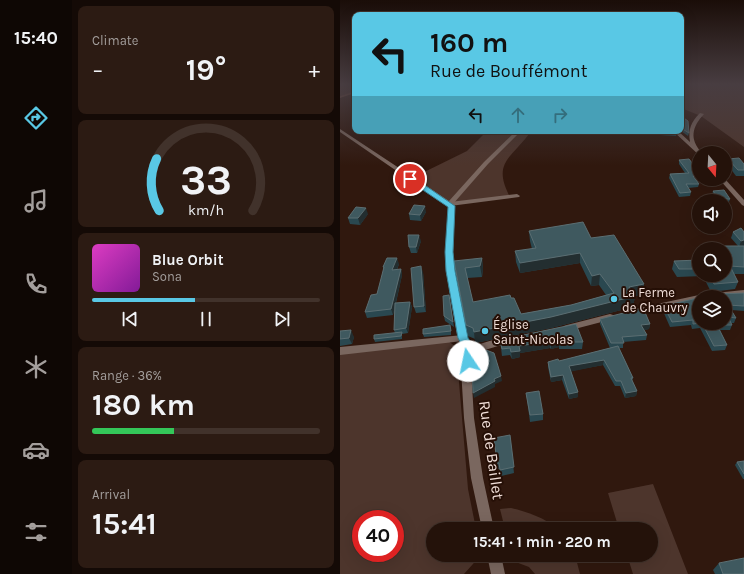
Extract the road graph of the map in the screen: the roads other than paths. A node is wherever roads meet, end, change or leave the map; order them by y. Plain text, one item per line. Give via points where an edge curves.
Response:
1 (702, 114) dead end
2 (340, 130) edge
3 (516, 134) edge
4 (678, 134) edge
5 (692, 146) edge
6 (693, 146) edge
7 (728, 186) edge
8 (517, 196) dead end
9 (450, 204) junction
10 (744, 204) edge
11 (744, 293) edge
12 (732, 294) edge
13 (692, 299) edge
14 (555, 331) edge
15 (463, 338) junction
16 (519, 338) edge
17 (340, 351) edge
18 (472, 352) junction
19 (486, 522) edge
20 (495, 562) edge
21 (498, 574) edge

1 - 6 street via 690,128
2 - 9 street
3 - 9 street
4 - 5 street
7 - 10 street
8 - 9 street
9 - 15 street via 450,271
11 - 12 street
13 - 14 street
15 - 17 street
15 - 18 street
16 - 18 street via 488,345
18 - 19 street, Rue de Baillet via 466,369 470,418 476,478
20 - 21 street

